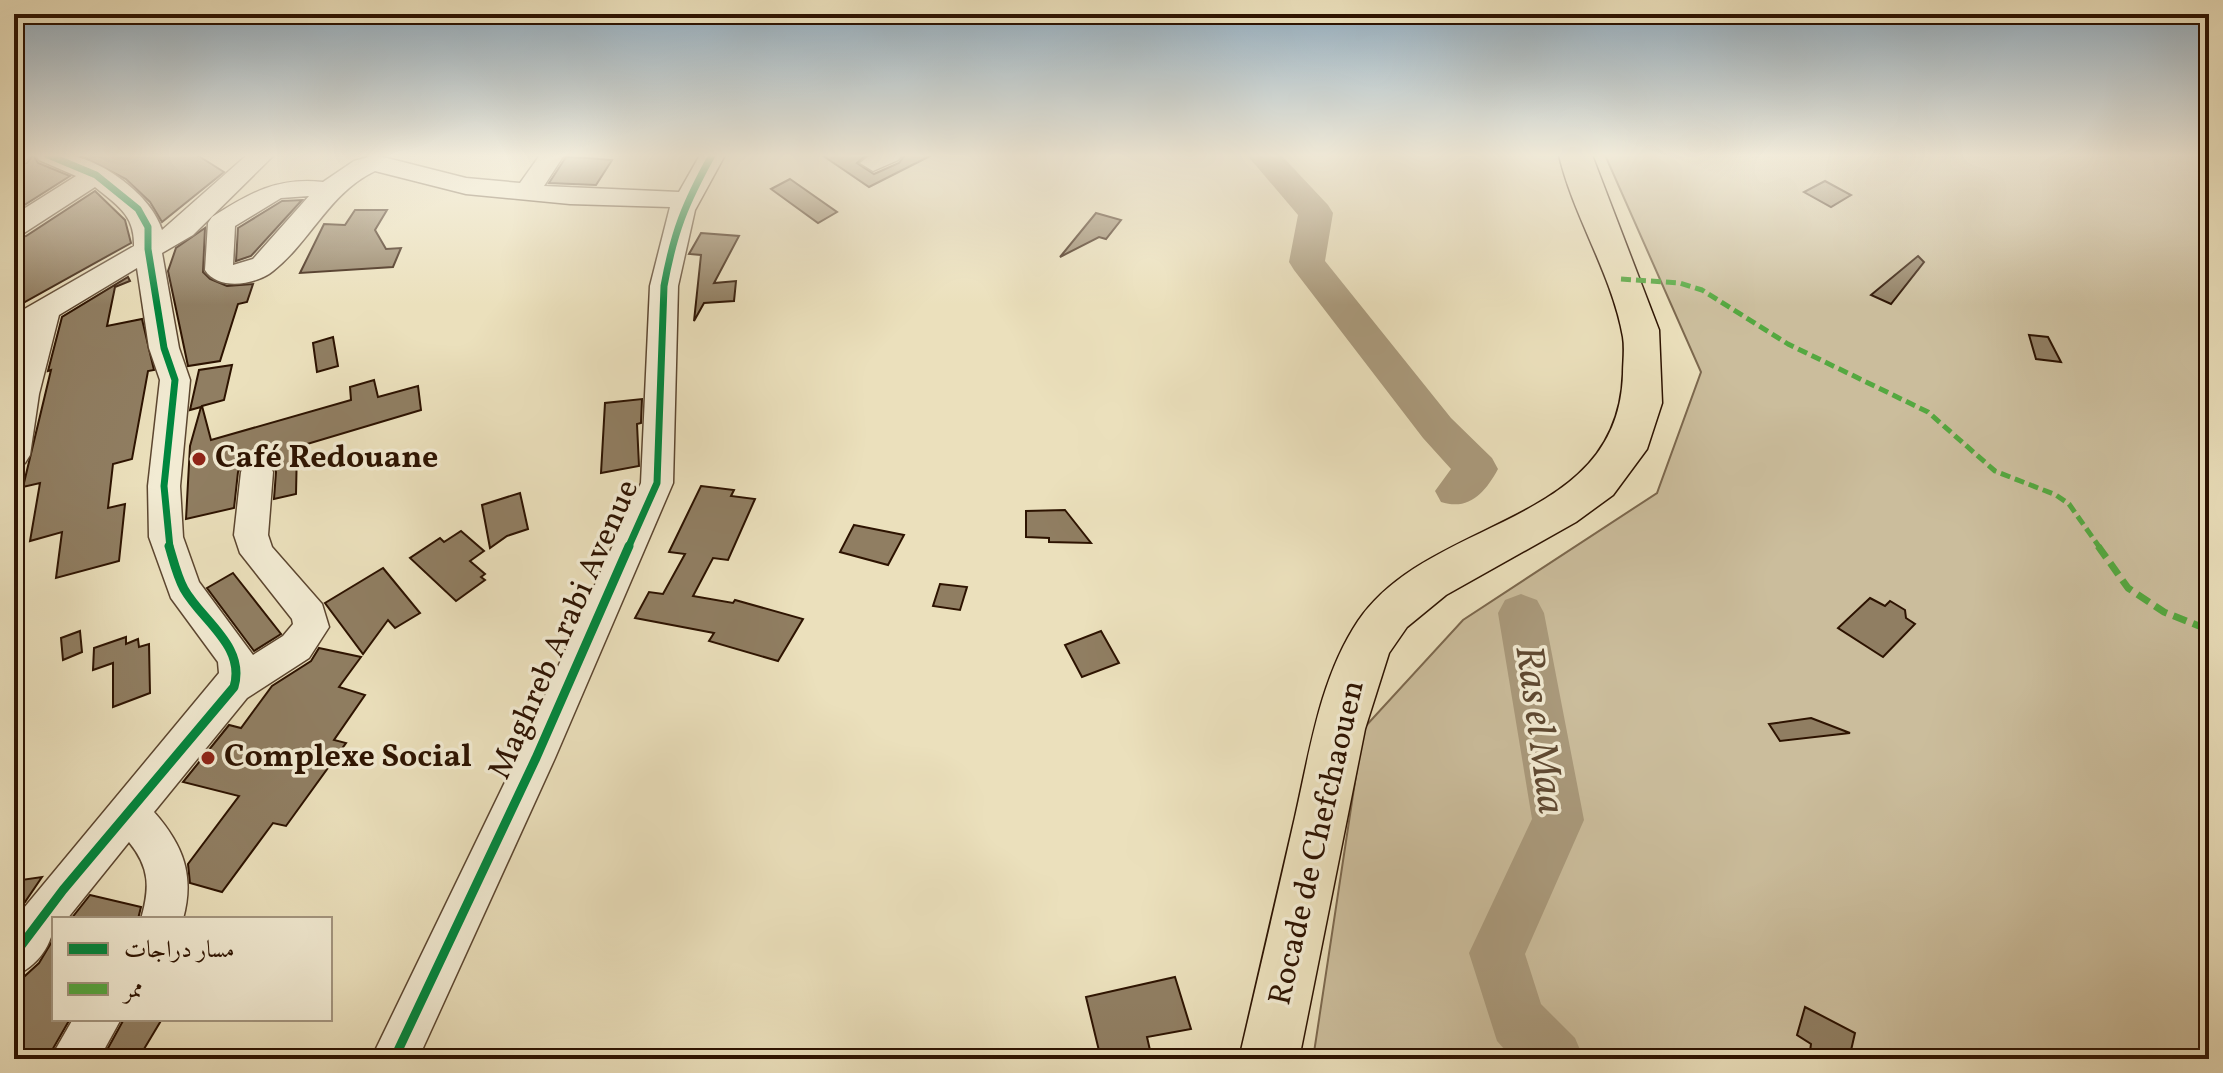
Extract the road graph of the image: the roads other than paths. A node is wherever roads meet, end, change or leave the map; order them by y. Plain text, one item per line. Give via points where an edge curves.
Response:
1 (49, 205) edge
2 (131, 205) edge
3 (208, 205) edge
4 (685, 205) edge
5 (1594, 205) edge
6 (14, 227) edge
7 (148, 249) junction
8 (45, 311) junction
9 (14, 328) edge
10 (19, 395) edge
11 (14, 455) edge
12 (257, 472) dead end
13 (234, 687) junction
14 (128, 811) junction
15 (162, 917) edge
16 (14, 955) edge
17 (98, 1021) edge
18 (73, 1059) edge
19 (394, 1059) edge
20 (1269, 1059) edge

1 - 6 street
2 - 7 street via 145,217
3 - 7 street
4 - 19 street, Maghreb Arabi Avenue via 664,286 657,483 505,826
5 - 20 main road, Rocade de Chefchaouen via 1643,339 1639,420 1619,465 1585,496 1421,586 1371,641 1353,679 1340,729
7 - 8 street
7 - 13 street via 164,348 175,380 164,486 166,537 183,588 236,658
8 - 9 street
8 - 10 street
10 - 11 street
12 - 13 street via 254,544 264,566 309,614 311,627 296,647
13 - 14 street
14 - 15 street via 165,855 169,889
14 - 16 street
17 - 18 street

